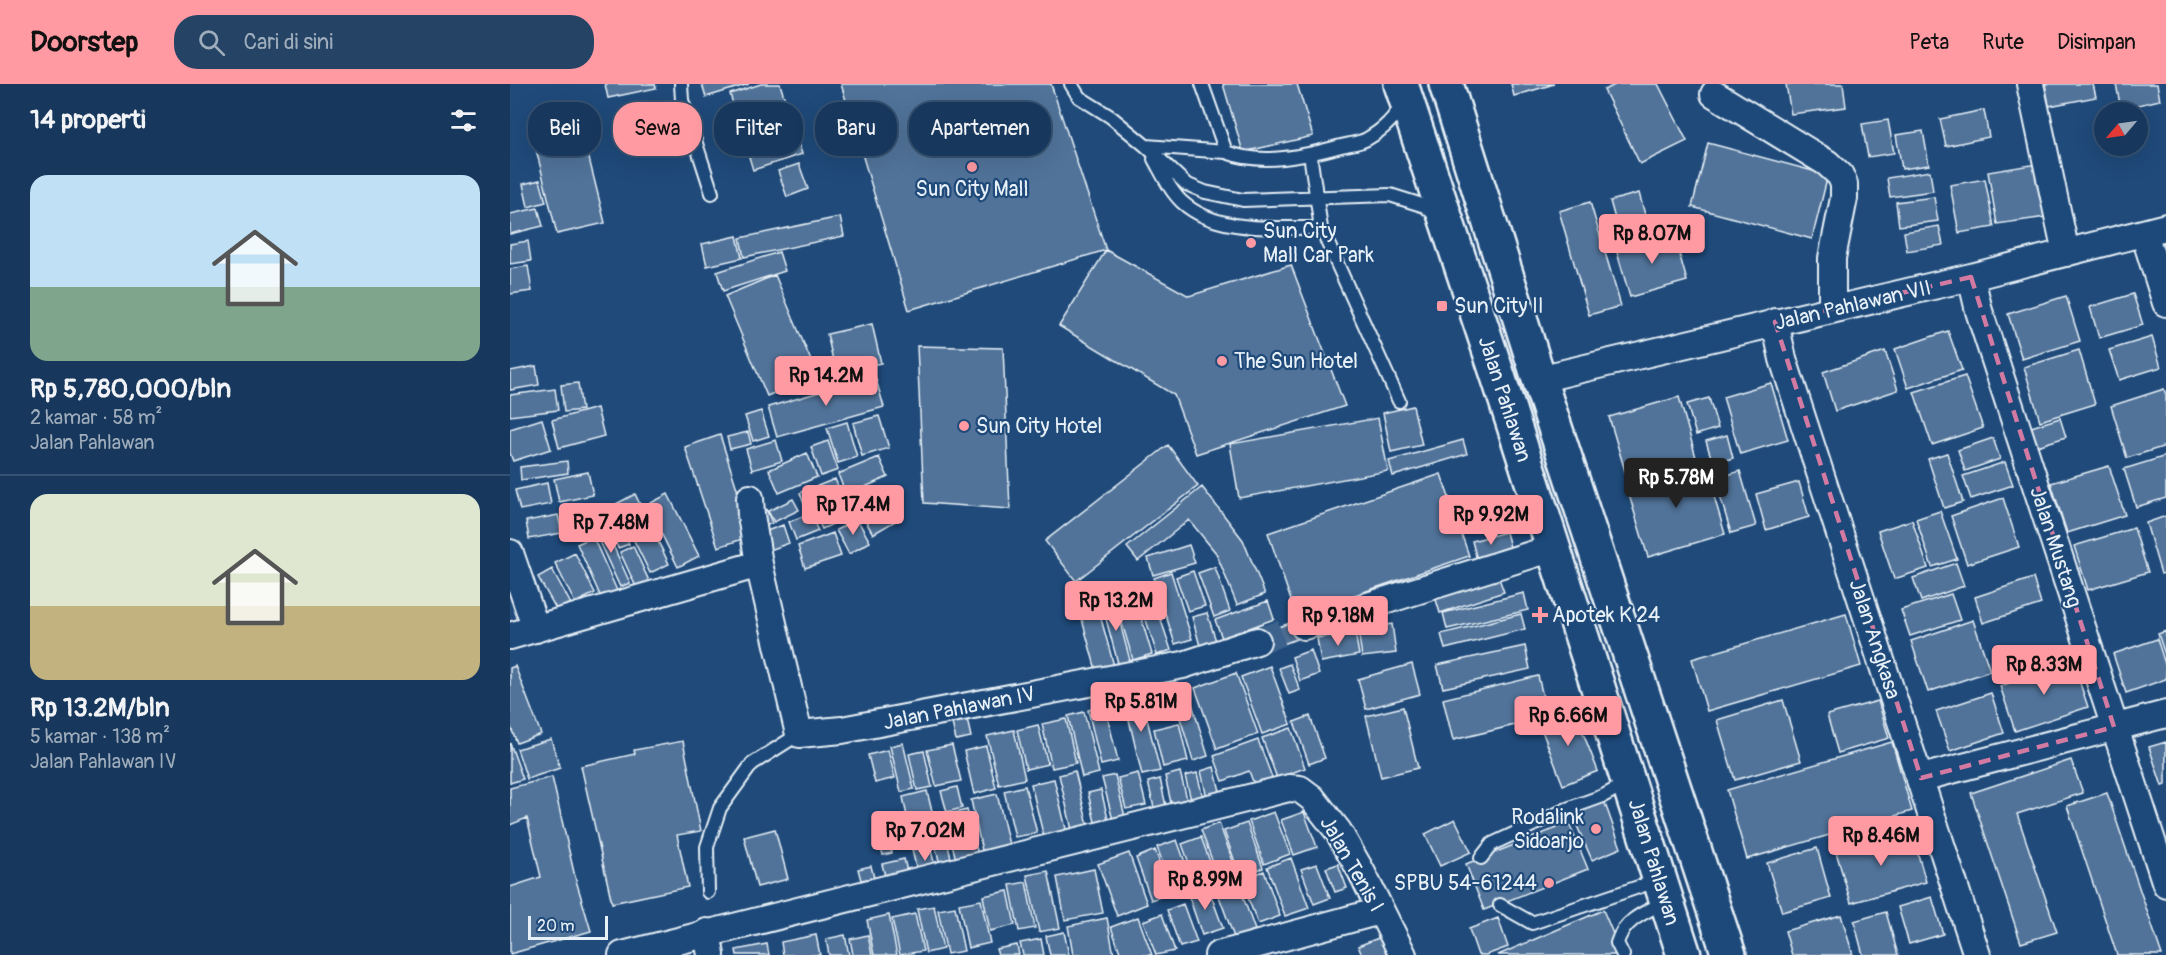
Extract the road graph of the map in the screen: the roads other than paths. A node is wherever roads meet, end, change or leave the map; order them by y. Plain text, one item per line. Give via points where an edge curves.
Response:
1 (681, 84) edge
2 (1071, 84) edge
3 (1202, 84) edge
4 (1446, 84) edge
5 (2030, 84) edge
6 (1714, 94) dead end
7 (1406, 104) edge
8 (1455, 116) junction
9 (1146, 146) junction
10 (1226, 152) junction
11 (1310, 154) junction
12 (1473, 171) junction
13 (1434, 182) junction
14 (712, 193) dead end
15 (1315, 199) junction
16 (1322, 228) junction
17 (1449, 228) junction
18 (2155, 230) edge
19 (2066, 253) junction
20 (1971, 278) junction
21 (2166, 303) edge
22 (1832, 310) junction
23 (1775, 322) junction
24 (1539, 379) junction
25 (1399, 401) dead end
26 (750, 498) dead end
27 (1553, 548) junction
28 (510, 552) edge
29 (759, 564) junction
30 (1304, 626) tunnel mouth
31 (536, 629) junction
32 (510, 636) edge
33 (1257, 641) tunnel mouth
34 (2166, 714) edge
35 (2114, 727) junction
36 (799, 734) junction
37 (1921, 778) junction
38 (1630, 782) junction
39 (1481, 858) dead end
40 (2166, 884) edge
41 (1663, 891) junction
42 (708, 892) dead end
43 (1500, 905) dead end
44 (1380, 911) junction
45 (709, 944) edge
46 (622, 955) edge
47 (1218, 955) edge
48 (1403, 955) edge
49 (1623, 955) edge
50 (1684, 955) edge
51 (1729, 955) edge
52 (1977, 955) edge

1 - 14 lane via 682,100
2 - 9 lane via 1079,97
3 - 10 lane
4 - 8 main road, Jalan Pahlawan
5 - 19 street
6 - 22 street via 1827,163 1844,184 1832,258
7 - 8 main road
7 - 11 lane via 1393,121 1366,140
7 - 13 main road, Jalan Pahlawan
8 - 12 main road, Jalan Pahlawan
9 - 10 lane
9 - 15 lane via 1186,184 1205,192 1243,200
9 - 16 lane via 1181,201 1202,215 1249,226
10 - 11 lane via 1266,159
11 - 15 lane
12 - 13 main road
12 - 24 main road, Jalan Pahlawan
13 - 17 main road, Jalan Pahlawan
15 - 16 lane
15 - 17 lane via 1390,195 1425,206
16 - 25 lane
17 - 27 main road, Jalan Pahlawan
18 - 19 street, Jalan Pahlawan VII
18 - 21 street
19 - 20 street, Jalan Pahlawan VII
20 - 22 street, Jalan Pahlawan VII
20 - 35 street, Jalan Mustang
22 - 23 street, Jalan Pahlawan VII
23 - 24 street, Jalan Pahlawan VII
23 - 37 street, Jalan Angkasa via 1787,370
24 - 51 main road, Jalan Pahlawan
26 - 29 street
27 - 30 street
27 - 38 main road, Jalan Pahlawan
28 - 31 street
29 - 31 street
29 - 36 street
31 - 32 street
33 - 36 street, Jalan Pahlawan IV via 1183,665 842,730
34 - 35 street
35 - 37 street
35 - 40 street, Jalan Mustang
36 - 42 lane via 752,765 720,808 707,847
37 - 52 street, Jalan Angkasa
38 - 39 lane via 1492,844
38 - 41 main road, Jalan Pahlawan
41 - 43 lane via 1532,923
41 - 49 lane via 1620,932 1617,943
41 - 50 main road, Jalan Pahlawan
44 - 45 street, Jalan Tenis I via 1338,831 1312,798 1300,789 1289,788
44 - 47 street
44 - 48 street, Jalan Tenis I
45 - 46 street

